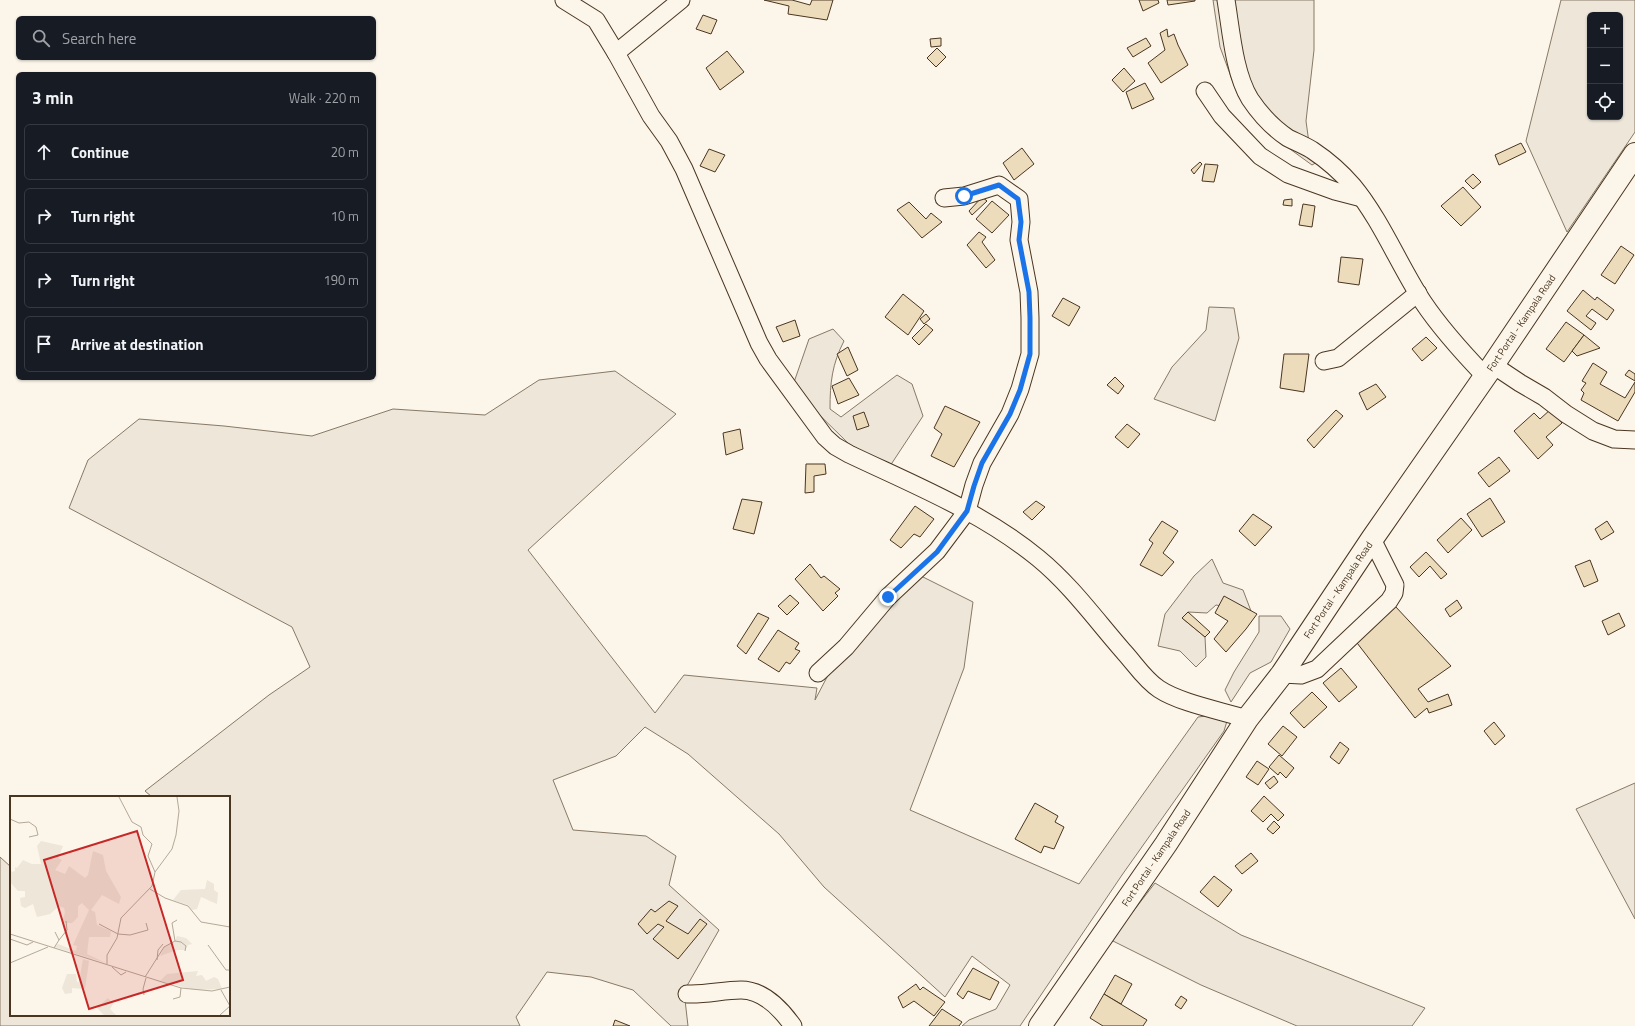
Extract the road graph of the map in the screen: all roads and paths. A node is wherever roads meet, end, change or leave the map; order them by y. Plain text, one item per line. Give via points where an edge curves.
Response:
1 (564, 0) edge
2 (681, 0) edge
3 (1226, 0) edge
4 (616, 52) junction
5 (1205, 91) dead end
6 (1635, 154) edge
7 (944, 198) dead end
8 (1362, 198) junction
9 (1418, 293) junction
10 (1324, 361) dead end
11 (1489, 370) junction
12 (1635, 440) edge
13 (967, 511) junction
14 (1372, 539) junction
15 (818, 673) dead end
16 (1282, 674) junction
17 (1247, 719) junction
18 (688, 994) dead end
19 (793, 1026) edge
20 (1040, 1026) edge

1 - 4 street via 596,20
2 - 4 street
3 - 8 street via 1237,62 1243,86 1250,99 1274,127 1335,167
4 - 13 street via 684,170 759,343 825,437 848,454
5 - 8 street via 1222,116 1260,156 1294,176
6 - 11 highway, Fort Portal - Kampala Road
7 - 13 street via 964,196 999,185 1018,199 1021,222 1019,240 1029,292 1030,354 1020,390 1010,414 982,463
8 - 9 street
9 - 10 street via 1338,358
9 - 11 street via 1453,341
11 - 12 street via 1544,397 1593,431 1614,439
11 - 14 highway, Fort Portal - Kampala Road
13 - 15 street via 937,552 888,597 846,647
13 - 17 street via 1008,535 1051,569 1159,689 1173,697
14 - 16 highway, Fort Portal - Kampala Road
14 - 16 street via 1395,585 1394,593 1317,669 1301,675
16 - 17 highway, Fort Portal - Kampala Road
17 - 20 highway, Fort Portal - Kampala Road via 1166,844
18 - 19 street via 742,990 757,993 784,1014

